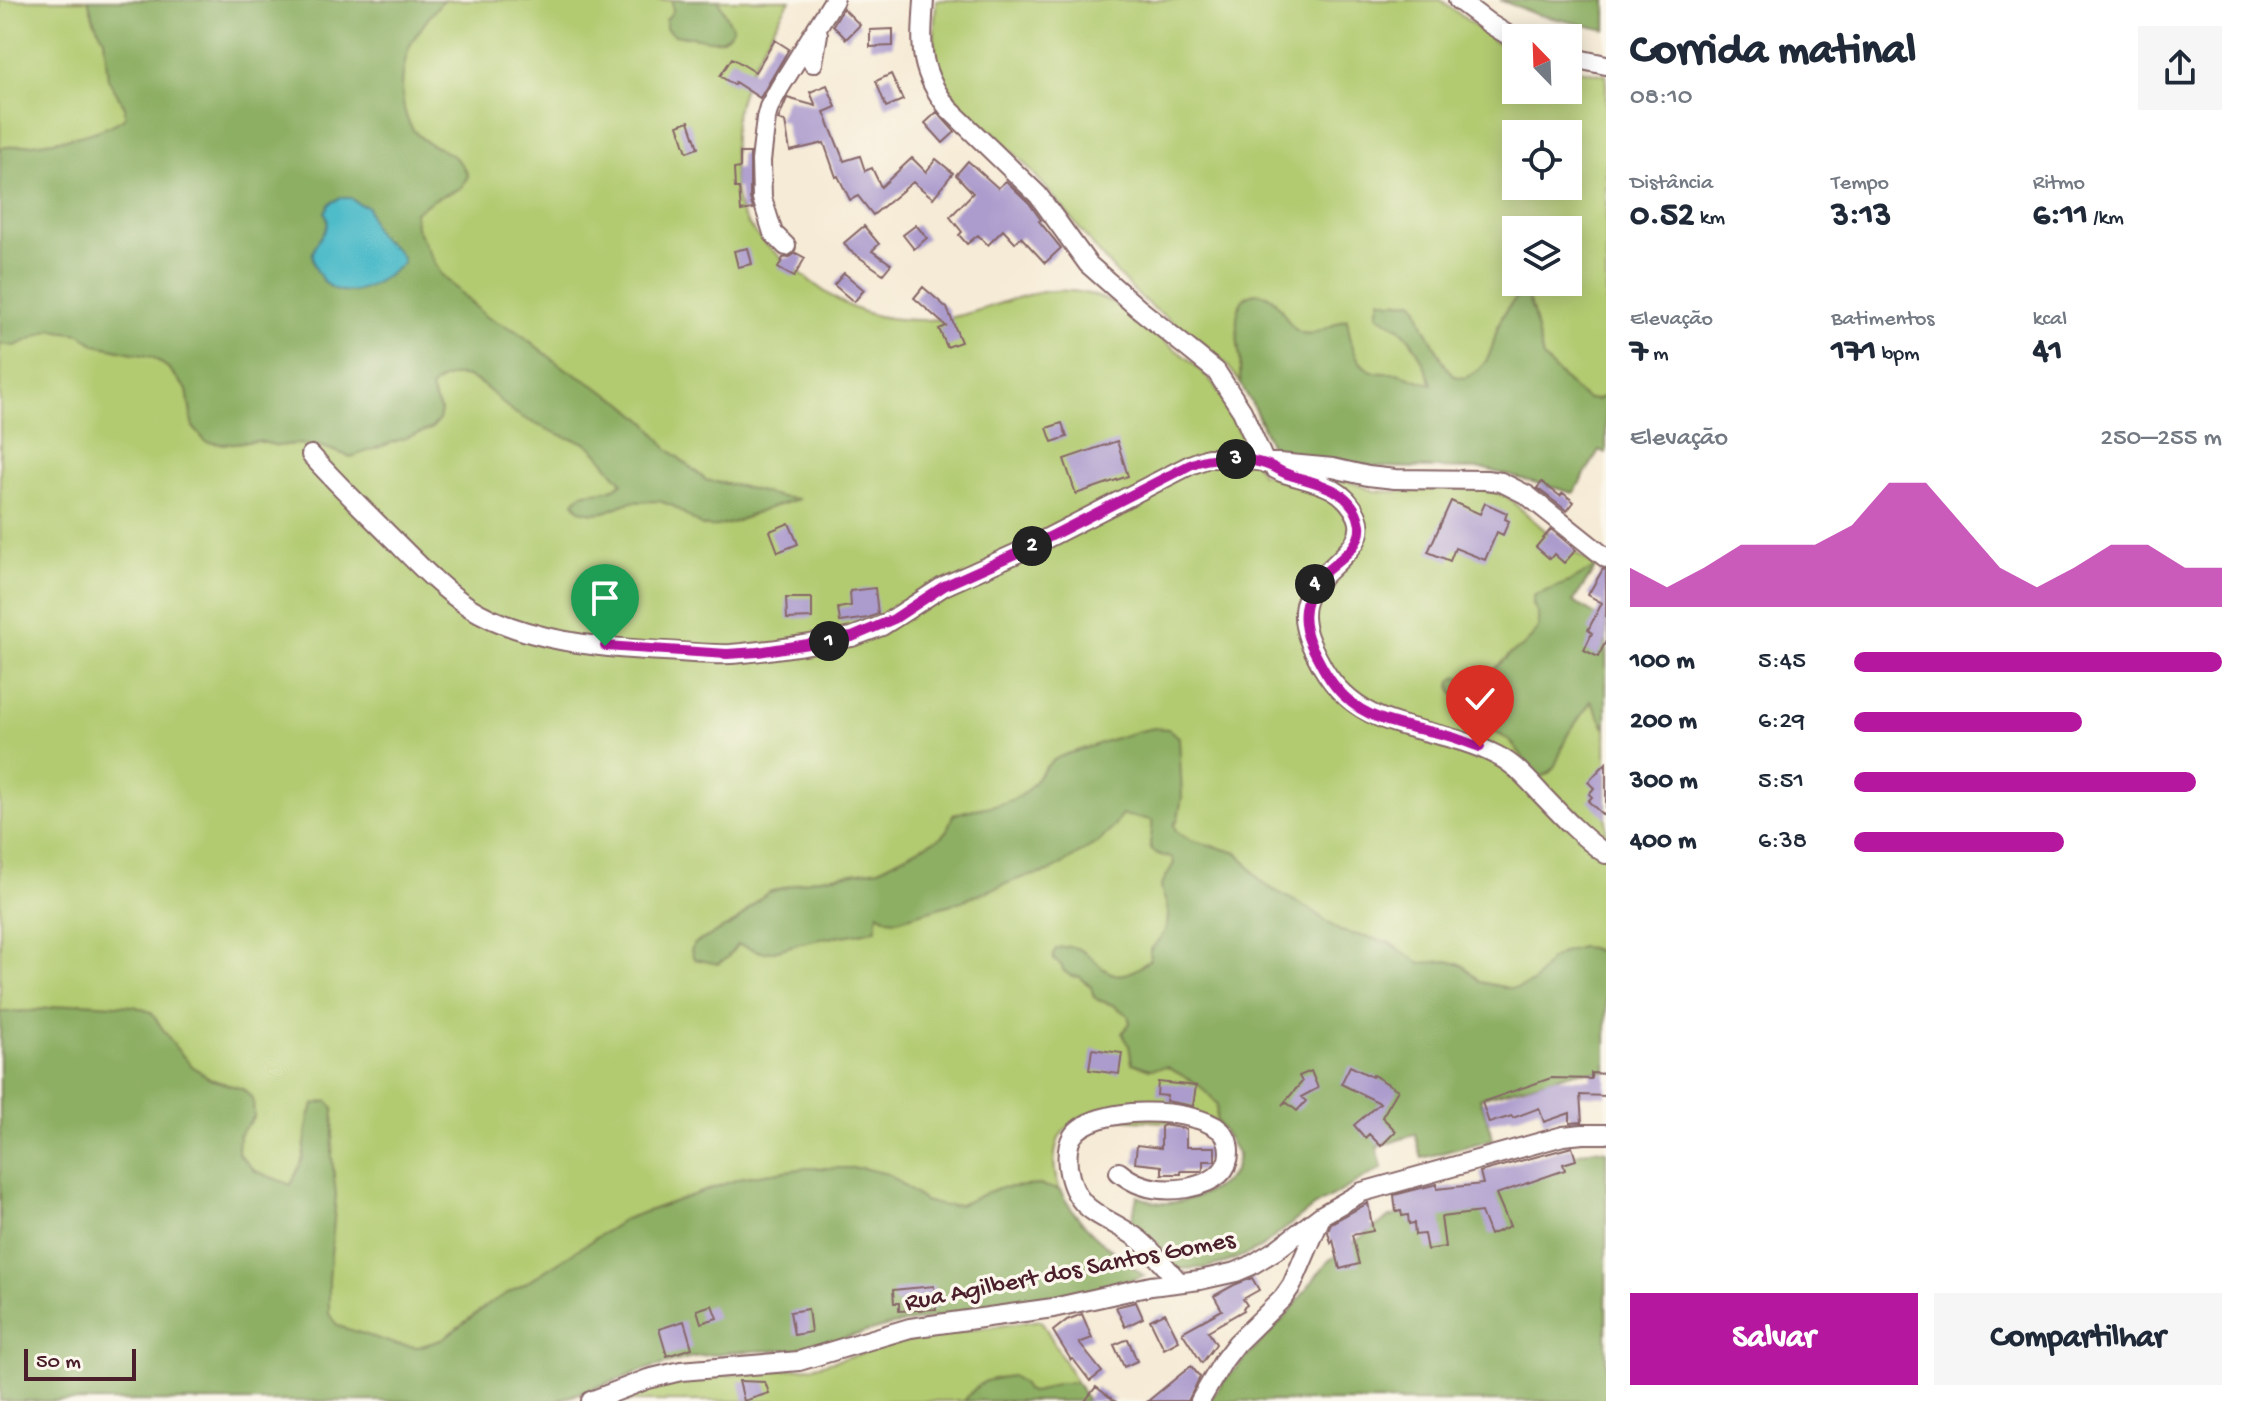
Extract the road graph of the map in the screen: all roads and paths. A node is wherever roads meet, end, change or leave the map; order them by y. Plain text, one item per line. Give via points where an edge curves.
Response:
1 (834, 0) edge
2 (924, 0) edge
3 (1458, 0) edge
4 (820, 24) junction
5 (1502, 31) edge
6 (1582, 60) edge
7 (813, 63) dead end
8 (1606, 65) edge
9 (786, 246) dead end
10 (311, 455) dead end
11 (1265, 463) junction
12 (1606, 558) edge
13 (1606, 854) edge
14 (1606, 1134) edge
15 (1119, 1172) dead end
16 (1322, 1215) junction
17 (1179, 1282) junction
18 (591, 1401) edge
19 (1200, 1401) edge

1 - 4 street
2 - 11 street via 924,66 940,97 1038,195 1088,264 1216,371 1242,411
3 - 5 street
4 - 7 street
4 - 9 street via 769,107 763,132 764,209 773,233
6 - 8 street
10 - 11 street via 426,571 485,616 568,643 727,654 867,632 944,586 1190,465 1216,457
11 - 12 street via 1395,479 1501,482 1527,495
11 - 13 street via 1333,488 1360,523 1356,541 1321,575 1304,607 1309,641 1333,684 1373,716 1448,736 1502,758
14 - 16 street, Rua Agilbert dos Santos Gomes via 1563,1136 1362,1192
15 - 17 street via 1138,1184 1166,1191 1202,1184 1224,1171 1229,1161 1227,1138 1210,1124 1142,1112 1091,1121 1069,1144 1068,1166 1081,1200 1137,1238
16 - 17 street, Rua Agilbert dos Santos Gomes via 1250,1266
16 - 19 street via 1292,1285 1237,1343
17 - 18 street, Rua Agilbert dos Santos Gomes via 1053,1308 910,1328 799,1361 681,1371

